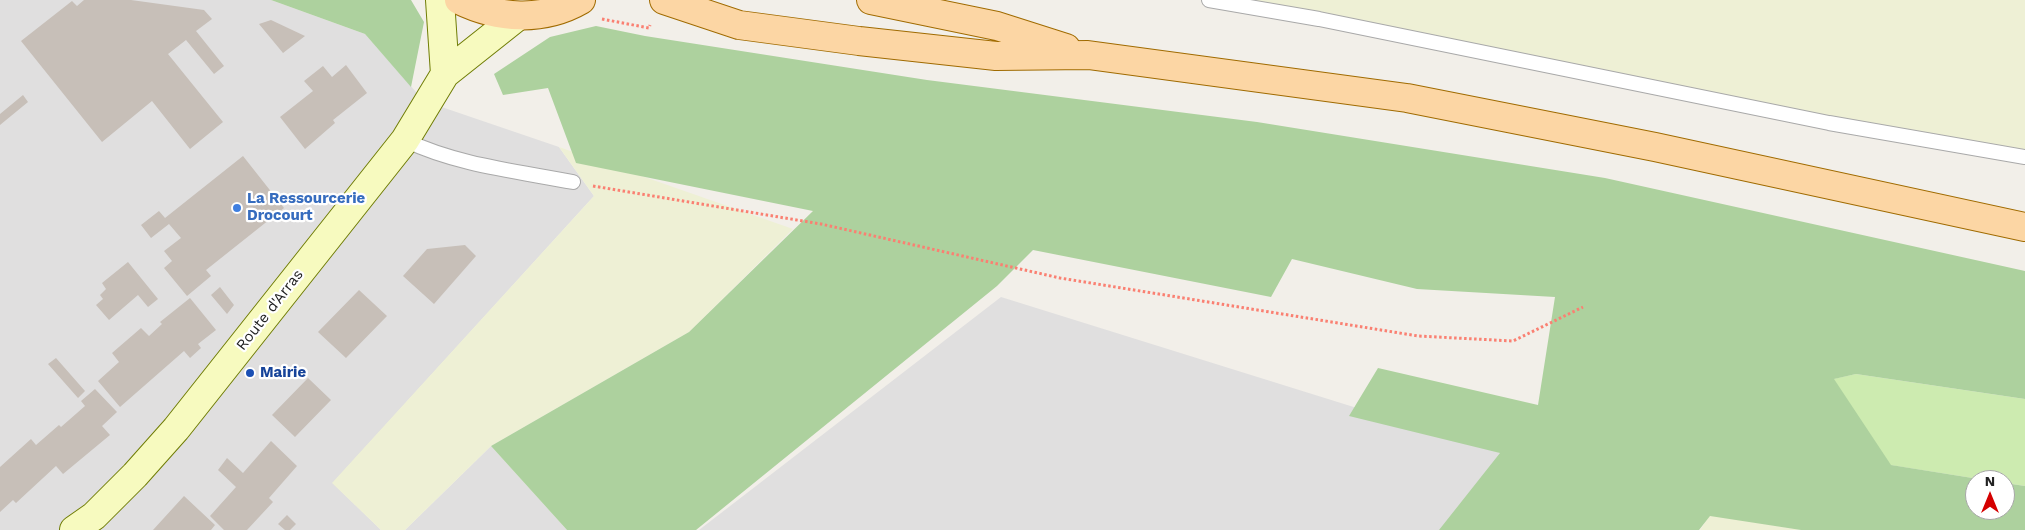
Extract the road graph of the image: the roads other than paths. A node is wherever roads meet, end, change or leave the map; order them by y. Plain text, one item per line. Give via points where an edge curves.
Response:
1 (440, 0) edge
2 (459, 0) edge
3 (582, 0) edge
4 (664, 0) edge
5 (871, 0) edge
6 (1209, 0) edge
7 (518, 16) junction
8 (1088, 54) junction
9 (445, 74) junction
10 (405, 140) junction
11 (2025, 157) edge
12 (573, 182) road end
13 (2025, 227) edge
14 (74, 530) edge

1 - 9 main road
2 - 7 main road via 497,14
3 - 7 main road via 547,13
4 - 8 main road via 739,25 859,41 996,56
5 - 8 main road via 997,26
6 - 11 lane via 1319,19 1829,124
7 - 9 main road, Route d'Arras
8 - 13 main road via 1406,98 1655,147
9 - 10 main road, Route d'Arras
10 - 12 lane via 465,162
10 - 14 main road, Route d'Arras via 176,428 135,475 94,516

